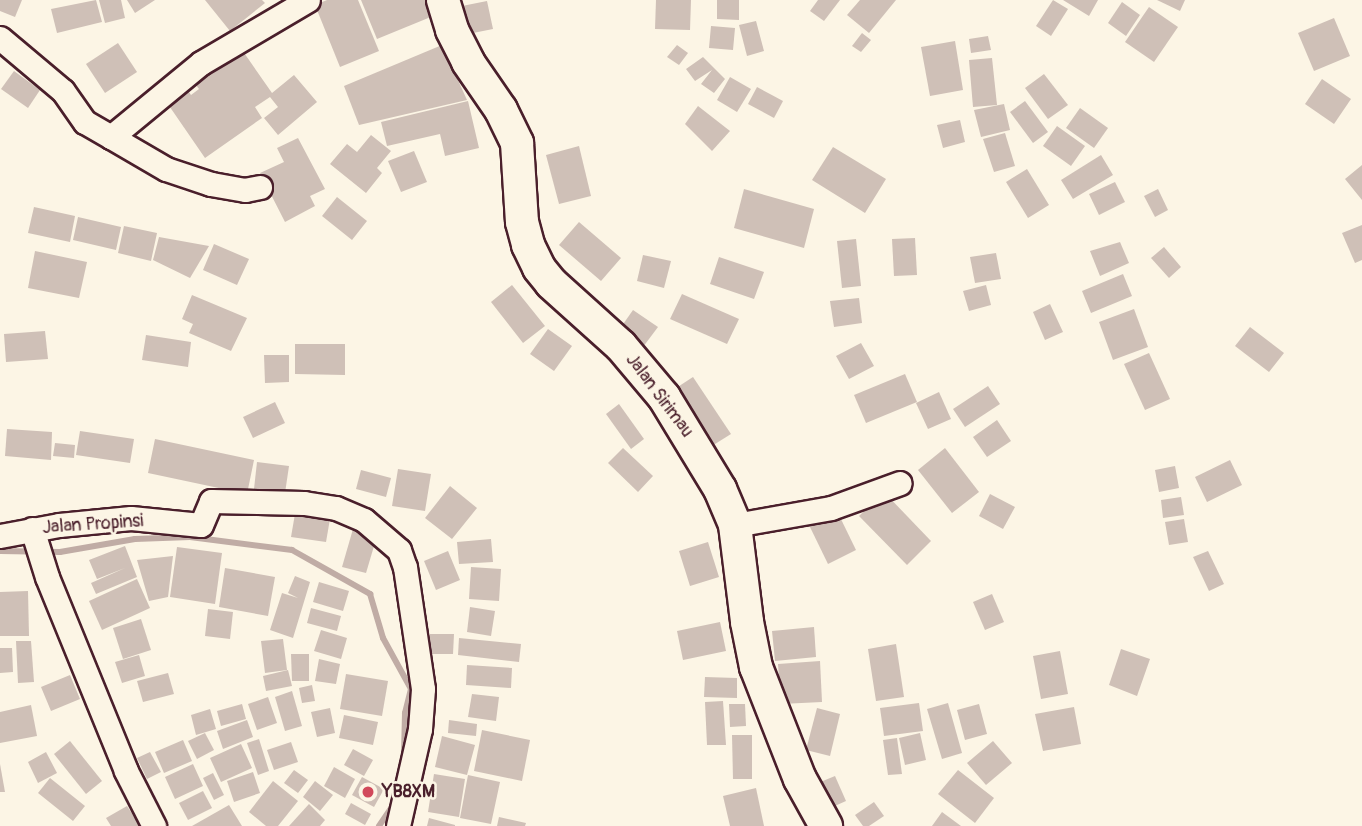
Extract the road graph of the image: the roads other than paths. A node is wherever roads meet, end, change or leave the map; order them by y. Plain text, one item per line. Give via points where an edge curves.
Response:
1 (308, 0) edge
2 (443, 0) edge
3 (0, 38) edge
4 (111, 137) junction
5 (260, 187) dead end
6 (900, 483) dead end
7 (735, 525) junction
8 (33, 534) junction
9 (0, 536) edge
10 (155, 826) edge
11 (398, 826) edge
12 (826, 826) edge

1 - 4 street via 201,63
2 - 7 main road, Jalan Sirimau via 468,62 517,143 528,245 545,275 601,326 664,397 707,463
3 - 4 street via 64,91 85,122
4 - 5 street via 166,169 211,184 245,190
6 - 7 street via 831,508
7 - 12 main road, Jalan Sirimau via 756,667 800,779
8 - 9 street, Jalan Propinsi
8 - 10 street via 126,771
8 - 11 street, Jalan Propinsi via 131,518 201,526 211,501 304,503 336,508 364,520 398,550 410,588 423,689 420,729

